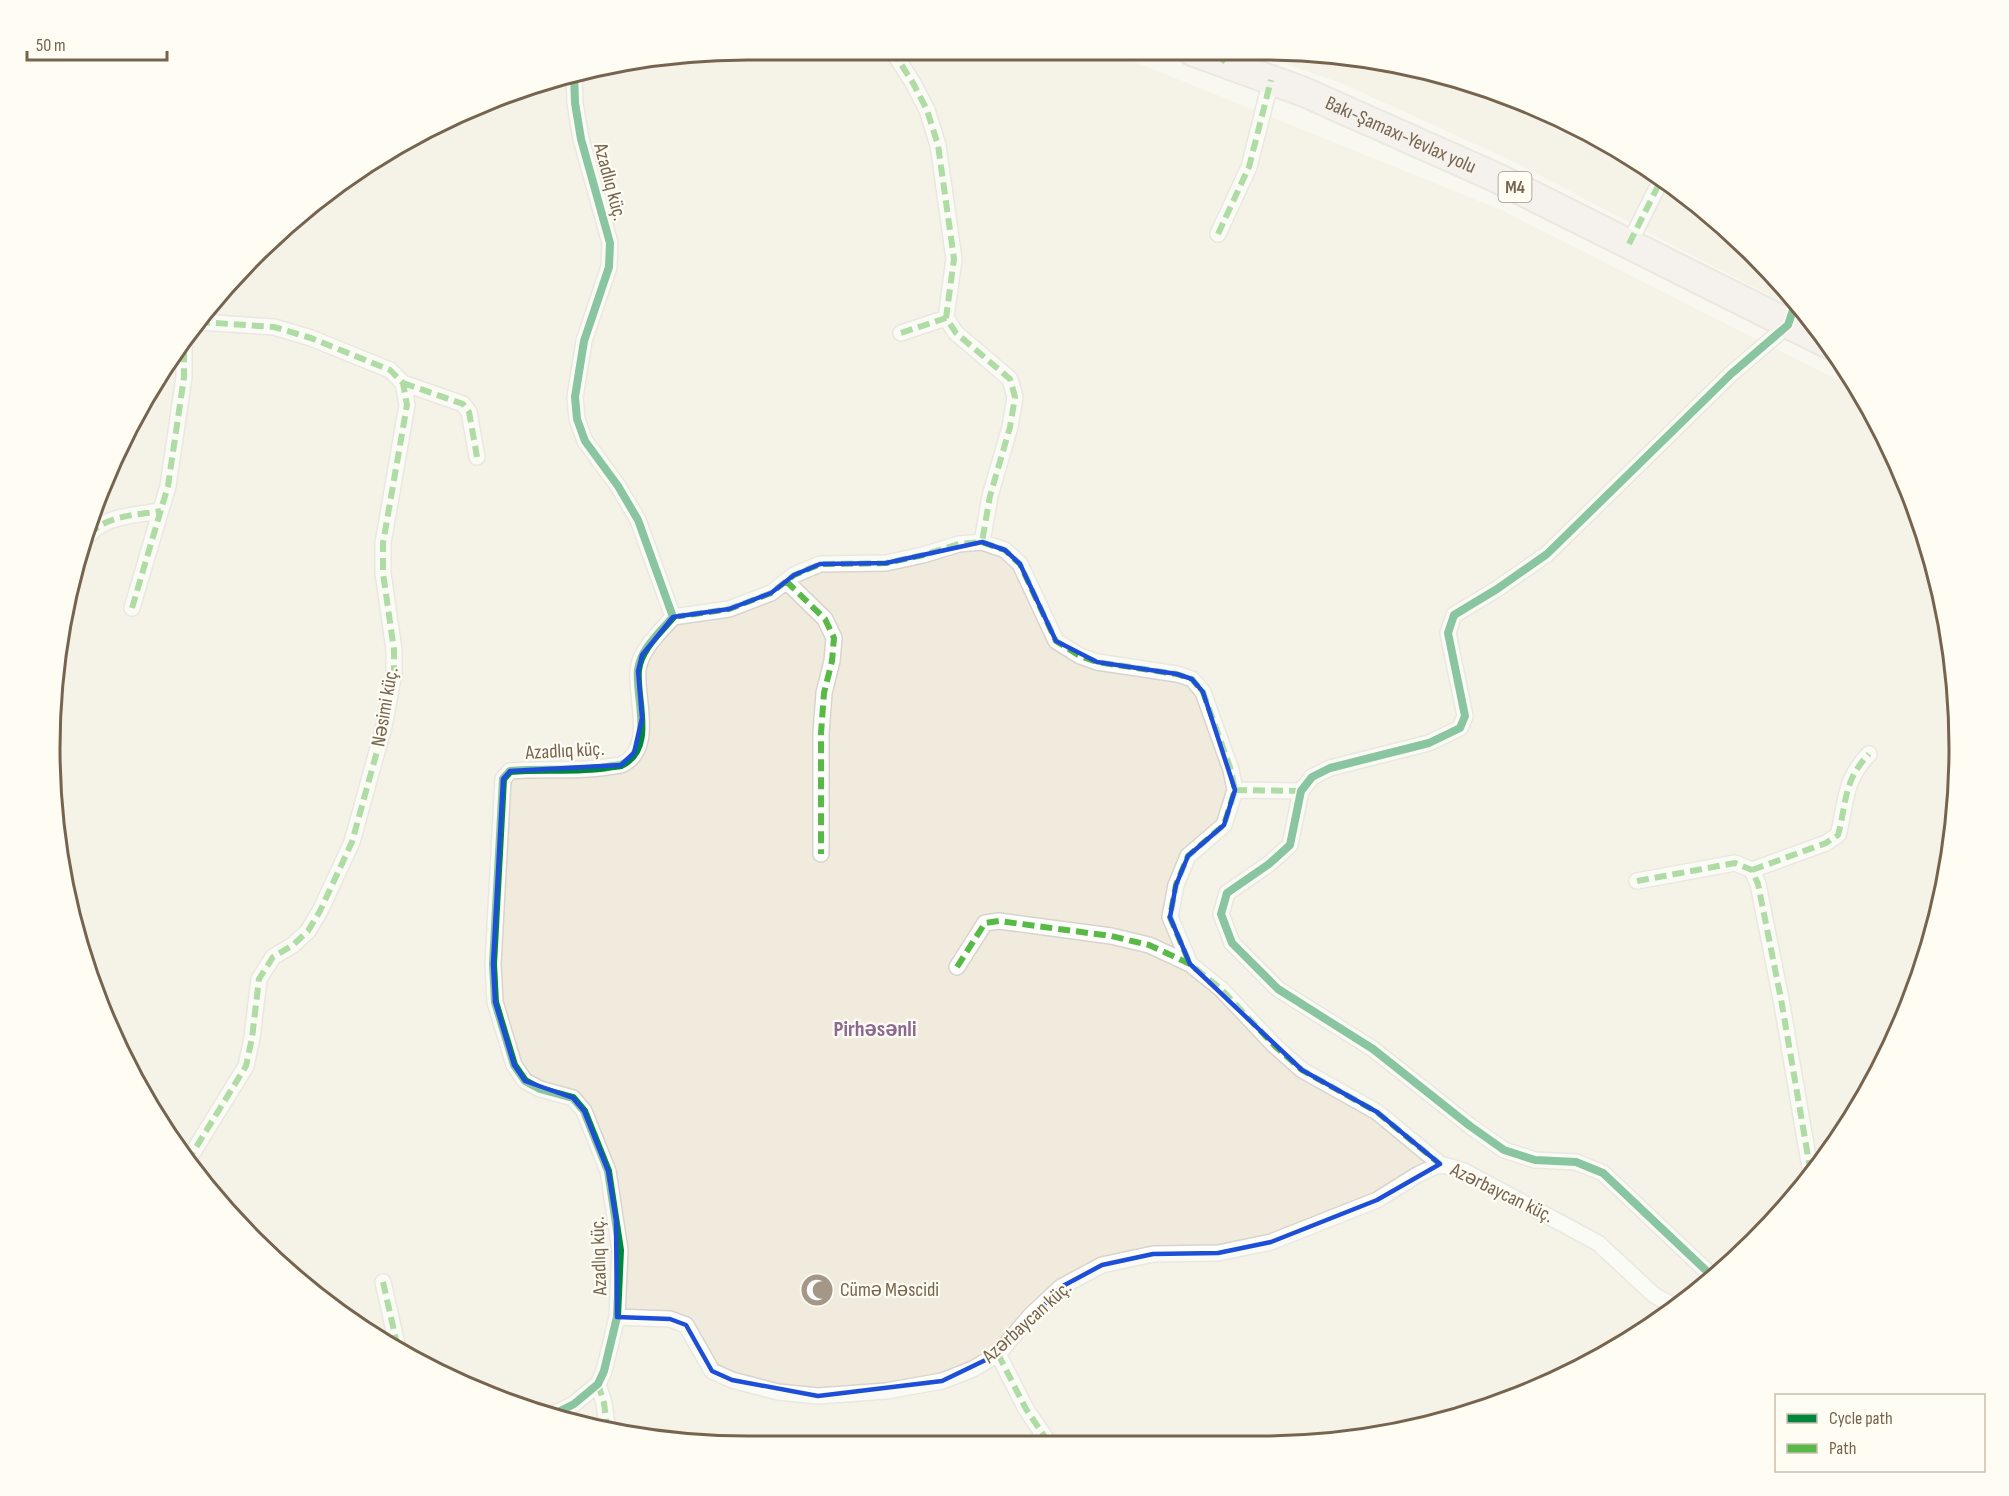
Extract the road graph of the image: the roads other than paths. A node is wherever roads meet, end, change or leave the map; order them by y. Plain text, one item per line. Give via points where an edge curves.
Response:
1 (898, 60) edge
2 (1234, 60) edge
3 (1271, 80) junction
4 (574, 82) edge
5 (1658, 186) edge
6 (1218, 234) dead end
7 (1629, 244) junction
8 (1792, 313) edge
9 (946, 318) junction
10 (207, 322) edge
11 (901, 333) dead end
12 (184, 355) edge
13 (403, 383) junction
14 (477, 457) dead end
15 (160, 511) junction
16 (97, 528) edge
17 (982, 542) junction
18 (786, 581) junction
19 (132, 608) dead end
20 (673, 617) junction
21 (1869, 754) dead end
22 (1235, 790) junction
23 (1301, 791) junction
24 (821, 854) dead end
25 (1752, 870) junction
26 (1637, 881) dead end
27 (1190, 964) junction
28 (957, 968) dead end
29 (192, 1153) edge
30 (1440, 1164) junction
31 (1809, 1164) edge
32 (1707, 1271) edge
33 (383, 1282) dead end
34 (1665, 1304) edge
35 (617, 1317) junction
36 (396, 1339) edge
37 (998, 1354) junction
38 (598, 1384) junction
39 (562, 1410) edge
40 (606, 1421) edge
41 (1044, 1436) edge

1 - 9 street via 927,110 938,145 954,259
2 - 3 highway, Bakı-Şamaxı-Yevlax yolu / M4
3 - 6 street via 1249,167
3 - 7 highway, Bakı-Şamaxı-Yevlax yolu / M4 via 1393,130
4 - 20 street, Azadlıq küç. via 581,139 610,243 609,267 584,341 577,418 585,441 638,520
5 - 7 street
7 - 8 highway, Bakı-Şamaxı-Yevlax yolu / M4
8 - 23 street via 1547,554 1454,615 1448,633 1465,716 1460,728 1429,743 1330,768 1312,777
9 - 11 street
9 - 17 street via 956,333 1010,379 1015,397
10 - 13 street via 274,327 311,338 390,370
12 - 15 street via 168,486
13 - 14 street via 463,404 469,412
13 - 29 street, Nəsimi küç. via 407,405 383,543 383,573 394,650 394,673 384,726 352,842 308,931 273,957 259,979 246,1066
15 - 16 street via 118,518
15 - 19 street
17 - 18 street via 886,563 820,564
17 - 22 street via 1005,550 1020,564 1056,641 1097,662 1192,679 1203,692
18 - 20 street via 771,593 729,609
18 - 24 street via 825,620 834,638 821,733
20 - 35 street, Azadlıq küç. via 642,655 638,671 642,718 640,741 634,753 621,765 510,771 503,779 493,964 495,1002 514,1065 525,1081 573,1098 584,1111 608,1171 620,1250
21 - 25 street via 1849,781 1838,835 1827,843
22 - 23 street
22 - 27 street via 1224,825 1188,856 1176,885 1170,917
23 - 32 street via 1290,845 1227,893 1221,914 1232,943 1278,989 1373,1049 1504,1150 1535,1160 1576,1162 1603,1173
25 - 26 street via 1735,863
25 - 31 street via 1781,999
27 - 28 street via 1149,945 1110,936 999,921 985,923
27 - 30 street via 1221,989 1302,1070 1377,1112
30 - 34 street, Azərbaycan küç. via 1474,1176 1598,1243
30 - 37 street, Azərbaycan küç. via 1377,1200 1271,1242 1218,1253 1153,1254 1102,1265 1061,1287
33 - 36 street
35 - 37 street, Azərbaycan küç. via 670,1319 686,1325 712,1371 778,1392 818,1396 886,1391 942,1381
35 - 38 street
37 - 41 street
38 - 39 street
38 - 40 street

